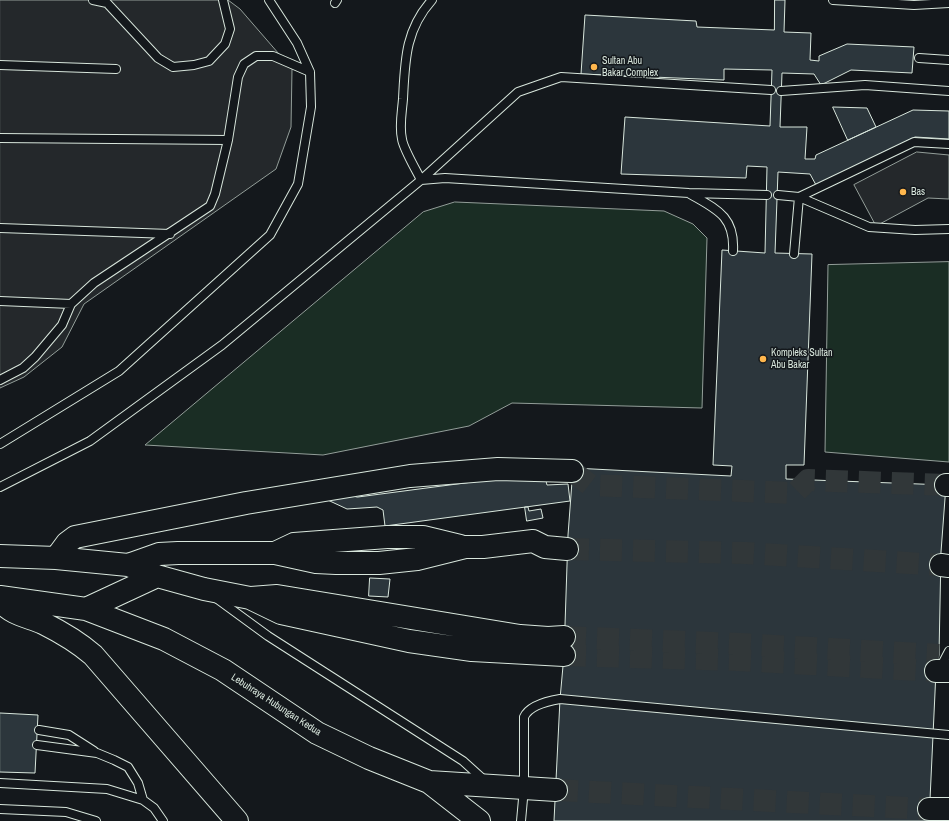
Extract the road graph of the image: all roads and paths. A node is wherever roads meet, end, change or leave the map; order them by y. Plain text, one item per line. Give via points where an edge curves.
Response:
1 (94, 0) edge
2 (223, 0) edge
3 (269, 0) edge
4 (432, 0) edge
5 (833, 0) edge
6 (949, 3) edge
7 (919, 58) dead end
8 (949, 60) edge
9 (0, 65) edge
10 (116, 69) dead end
11 (310, 72) junction
12 (771, 90) dead end
13 (781, 91) dead end
14 (949, 91) edge
15 (0, 138) edge
16 (228, 140) junction
17 (949, 144) edge
18 (421, 180) junction
19 (689, 193) junction
20 (767, 195) dead end
21 (778, 195) dead end
22 (799, 197) junction
23 (0, 228) edge
24 (949, 229) edge
25 (170, 234) junction
26 (733, 251) dead end
27 (794, 254) dead end
28 (0, 301) edge
29 (71, 304) junction
30 (0, 380) edge
31 (0, 444) edge
32 (572, 471) tunnel mouth
33 (0, 487) edge
34 (568, 542) tunnel mouth
35 (0, 556) edge
36 (56, 558) junction
37 (128, 565) junction
38 (157, 576) junction
39 (204, 589) junction
40 (0, 598) edge
41 (86, 609) junction
42 (564, 646) tunnel mouth
43 (39, 730) dead end
44 (949, 735) edge
45 (36, 745) dead end
46 (97, 753) junction
47 (429, 782) junction
48 (0, 783) edge
49 (490, 786) junction
50 (524, 788) junction
51 (556, 790) tunnel mouth
52 (143, 800) junction
53 (0, 809) edge
54 (96, 821) edge
55 (163, 821) edge
56 (237, 821) edge
57 (479, 821) edge
58 (521, 821) edge

1 - 2 lane via 107,4 158,58 173,67 209,62 225,44 230,29
3 - 11 lane via 297,44
4 - 18 lane via 413,27 405,58 402,140
5 - 6 lane via 914,5
7 - 8 lane
9 - 10 lane
11 - 16 lane via 273,56 256,56 244,64 238,77
11 - 31 lane via 311,107 298,184 270,235 119,371
12 - 18 lane via 561,78 518,92
13 - 14 lane via 865,85
15 - 16 lane
16 - 25 lane via 210,206
17 - 22 lane via 914,142
18 - 19 lane via 445,178
18 - 33 lane via 222,345 90,441
19 - 20 lane
19 - 26 lane via 728,220 734,239
21 - 22 lane
22 - 24 lane via 869,226 915,230
22 - 27 lane
23 - 25 lane
25 - 29 lane via 94,283
28 - 29 lane
29 - 30 lane via 62,325 35,357 23,368
32 - 36 highway via 498,469 410,476 246,502 74,537 66,543
34 - 37 highway via 544,547 533,541 465,547 417,559 379,563 336,564 275,553 178,553 159,554
35 - 36 highway
36 - 37 highway
37 - 38 highway
38 - 39 highway
38 - 41 highway
39 - 42 highway via 250,598 281,613 409,641 472,650
39 - 49 lane via 268,636 463,761
40 - 41 highway, Lebuhraya Hubungan Kedua
40 - 56 highway via 4,606 11,611 59,632 93,655
41 - 47 highway, Lebuhraya Hubungan Kedua via 164,639 223,670 317,733 369,758
43 - 46 lane via 69,735
44 - 50 lane via 560,699 544,702 525,714
45 - 46 lane
46 - 52 lane via 128,767 138,783
47 - 49 highway, Lebuhraya Hubungan Kedua
47 - 57 highway
48 - 52 lane via 107,789
49 - 50 highway, Lebuhraya Hubungan Kedua
50 - 51 highway, Lebuhraya Hubungan Kedua
50 - 58 lane
52 - 55 lane via 154,808
53 - 54 lane via 66,812

